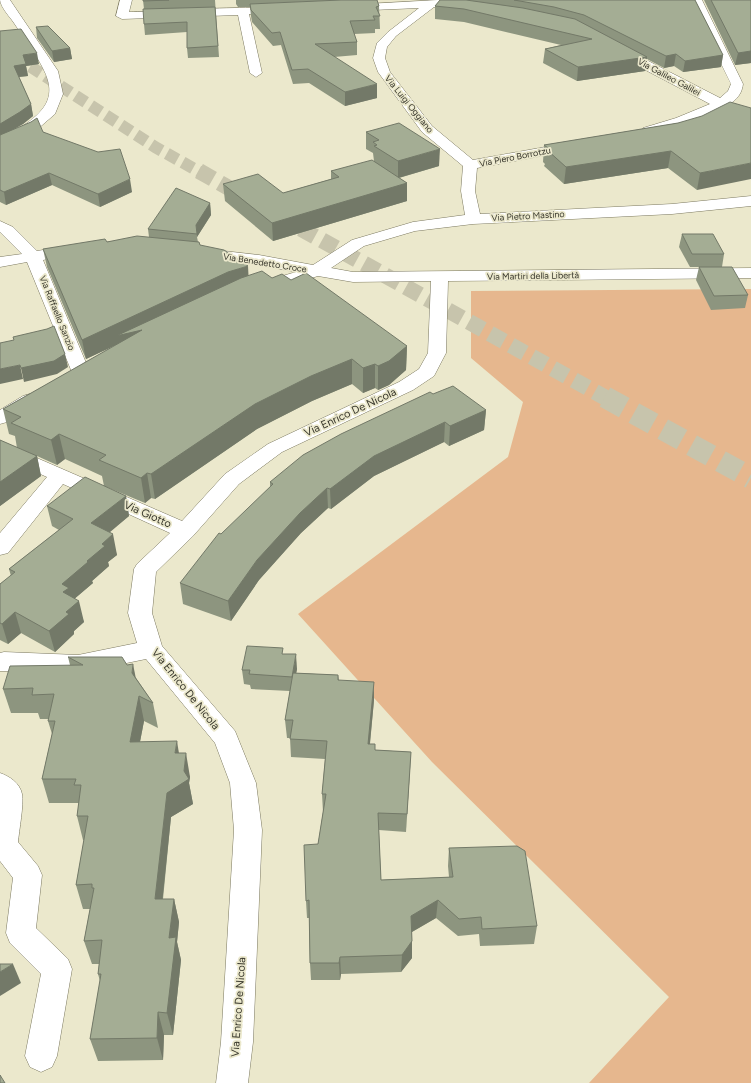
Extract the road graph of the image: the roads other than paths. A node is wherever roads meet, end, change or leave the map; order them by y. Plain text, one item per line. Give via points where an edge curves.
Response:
1 (4, 0) edge
2 (126, 0) edge
3 (696, 0) edge
4 (435, 2) edge
5 (335, 9) edge
6 (478, 10) edge
7 (243, 11) junction
8 (292, 11) edge
9 (606, 44) edge
10 (256, 73) dead end
11 (719, 103) junction
12 (638, 134) edge
13 (0, 144) edge
14 (584, 144) edge
15 (470, 165) junction
16 (751, 200) edge
17 (473, 219) junction
18 (0, 226) edge
19 (92, 248) edge
20 (188, 252) edge
21 (33, 256) junction
22 (0, 262) edge
23 (315, 271) junction
24 (751, 273) edge
25 (440, 277) junction
26 (243, 294) edge
27 (80, 370) edge
28 (47, 390) edge
29 (0, 418) edge
30 (0, 448) edge
31 (60, 475) junction
32 (185, 532) junction
33 (0, 548) edge
34 (151, 648) junction
35 (0, 662) edge
36 (0, 784) edge
37 (41, 1056) dead end
38 (232, 1083) edge

1 - 13 street via 52,71 57,94 50,111 28,130
2 - 7 street via 122,16
3 - 11 street via 737,84 734,94
4 - 5 street
4 - 6 street
4 - 15 street, Via Luigi Oggiano via 392,34 380,46 379,58 384,72 427,129
7 - 8 street
7 - 10 street
9 - 11 street, Via Galileo Galilei
11 - 12 street via 676,124
14 - 15 street, Via Piero Borrotzu
15 - 17 street via 468,191
16 - 17 street, Via Pietro Mastino via 672,209
17 - 23 street, Via Pietro Mastino via 414,227 358,243
18 - 21 street
19 - 21 street
20 - 23 street, Via Benedetto Croce via 259,260
21 - 22 street
21 - 27 street, Via Raffaello Sanzio
23 - 25 street, Via Martiri della Libertà via 353,277
23 - 26 street
24 - 25 street, Via Martiri della Libertà
25 - 32 street, Via Enrico De Nicola via 437,353 427,372 406,386 275,448 232,479
28 - 29 street
30 - 31 street, Via Giotto
31 - 32 street, Via Giotto
31 - 33 street
32 - 34 street, Via Enrico De Nicola via 146,569 140,613
34 - 35 street via 78,664
34 - 38 street, Via Enrico De Nicola via 226,738 243,783 248,830 237,1042
36 - 37 street via 9,794 4,845 28,875 21,933 57,969

